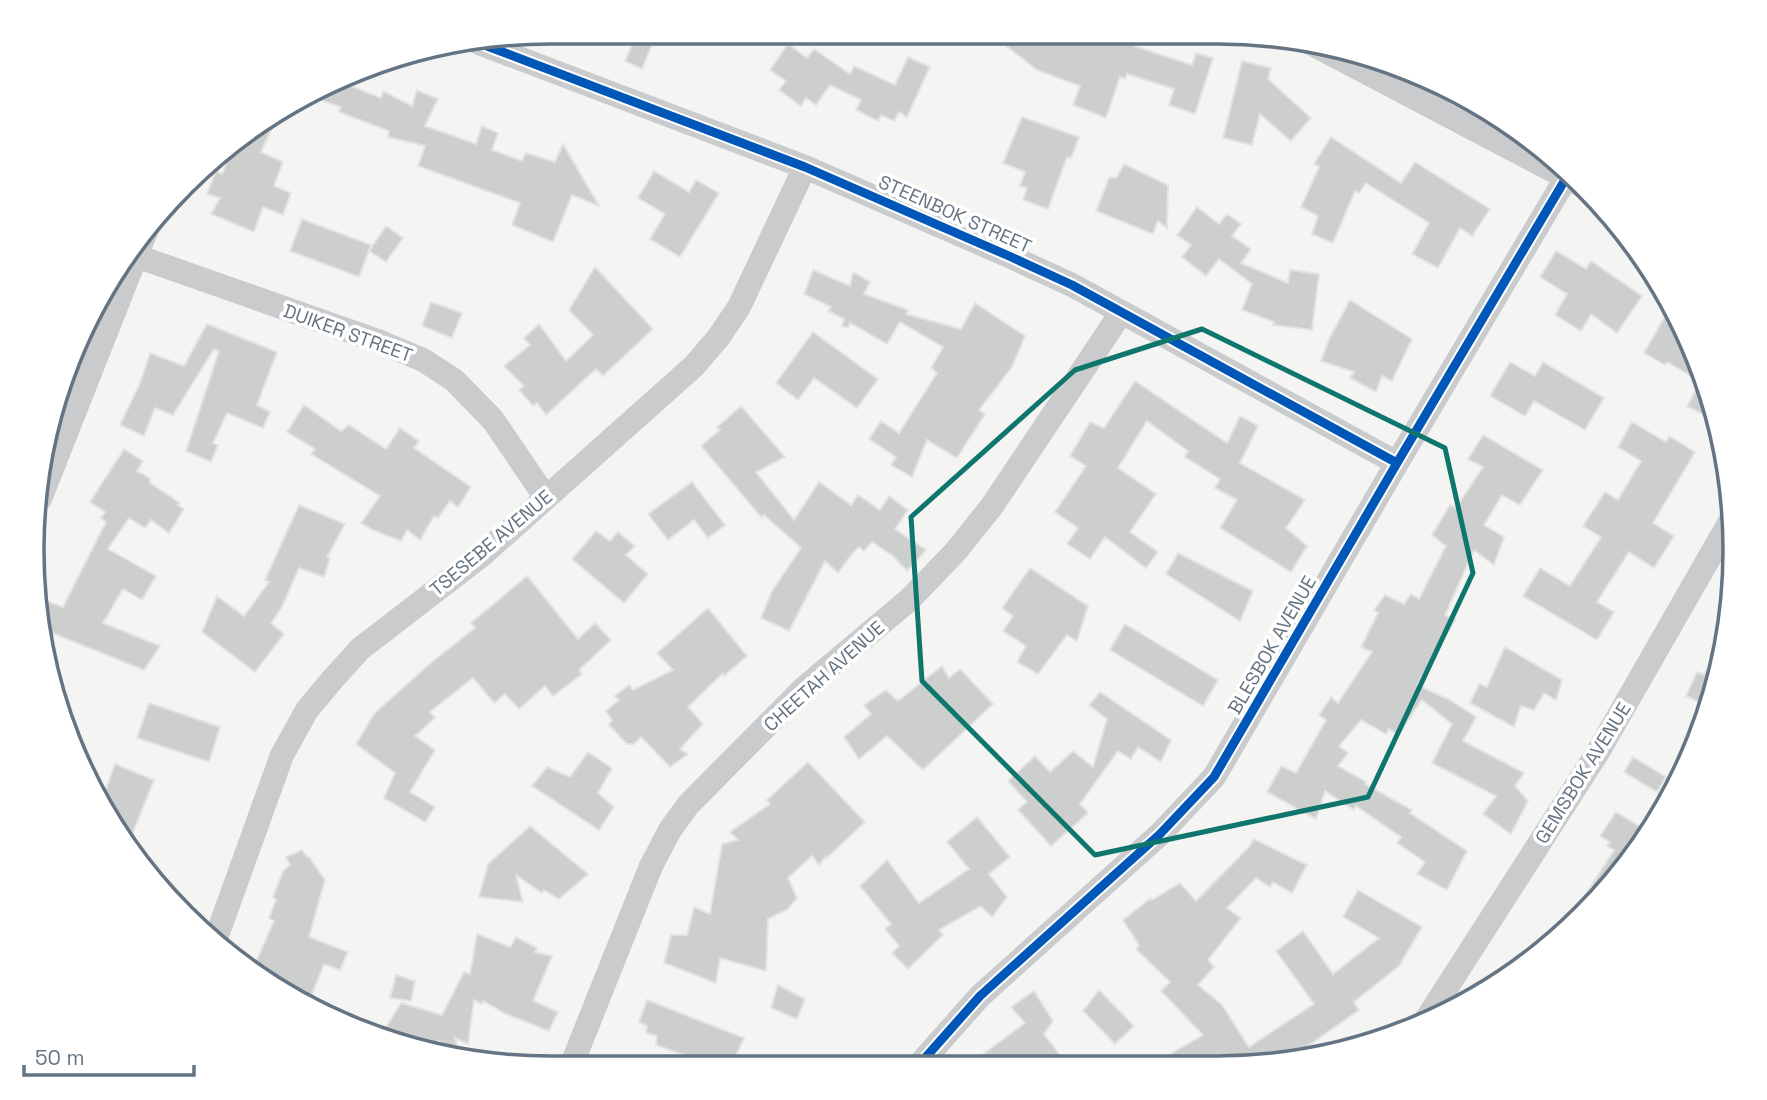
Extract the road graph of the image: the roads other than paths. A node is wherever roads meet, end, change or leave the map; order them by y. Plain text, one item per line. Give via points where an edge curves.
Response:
1 (491, 47) edge
2 (1342, 60) edge
3 (1545, 164) edge
4 (805, 167) junction
5 (1569, 187) edge
6 (138, 257) edge
7 (133, 263) edge
8 (1121, 313) junction
9 (1397, 463) junction
10 (49, 475) edge
11 (546, 498) junction
12 (1723, 535) edge
13 (218, 933) edge
14 (1434, 1007) edge
15 (576, 1056) edge
16 (927, 1056) edge

1 - 4 street, STEENBOK STREET
2 - 3 street
4 - 8 street, STEENBOK STREET via 1009,256
4 - 11 street, TSESEBE AVENUE via 739,307 718,338 694,366
5 - 9 street, BLESBOK AVENUE
6 - 11 street, DUIKER STREET via 423,360 454,380 493,420
7 - 10 street
8 - 9 street, STEENBOK STREET
8 - 15 street, CHEETAH AVENUE via 992,506 956,551 910,598 803,689 688,805 651,866
9 - 16 street, BLESBOK AVENUE via 1214,777 1160,834 980,996
11 - 13 street, TSESEBE AVENUE via 482,555 360,649 307,710 282,755
12 - 14 street, GEMSBOK AVENUE via 1598,752

